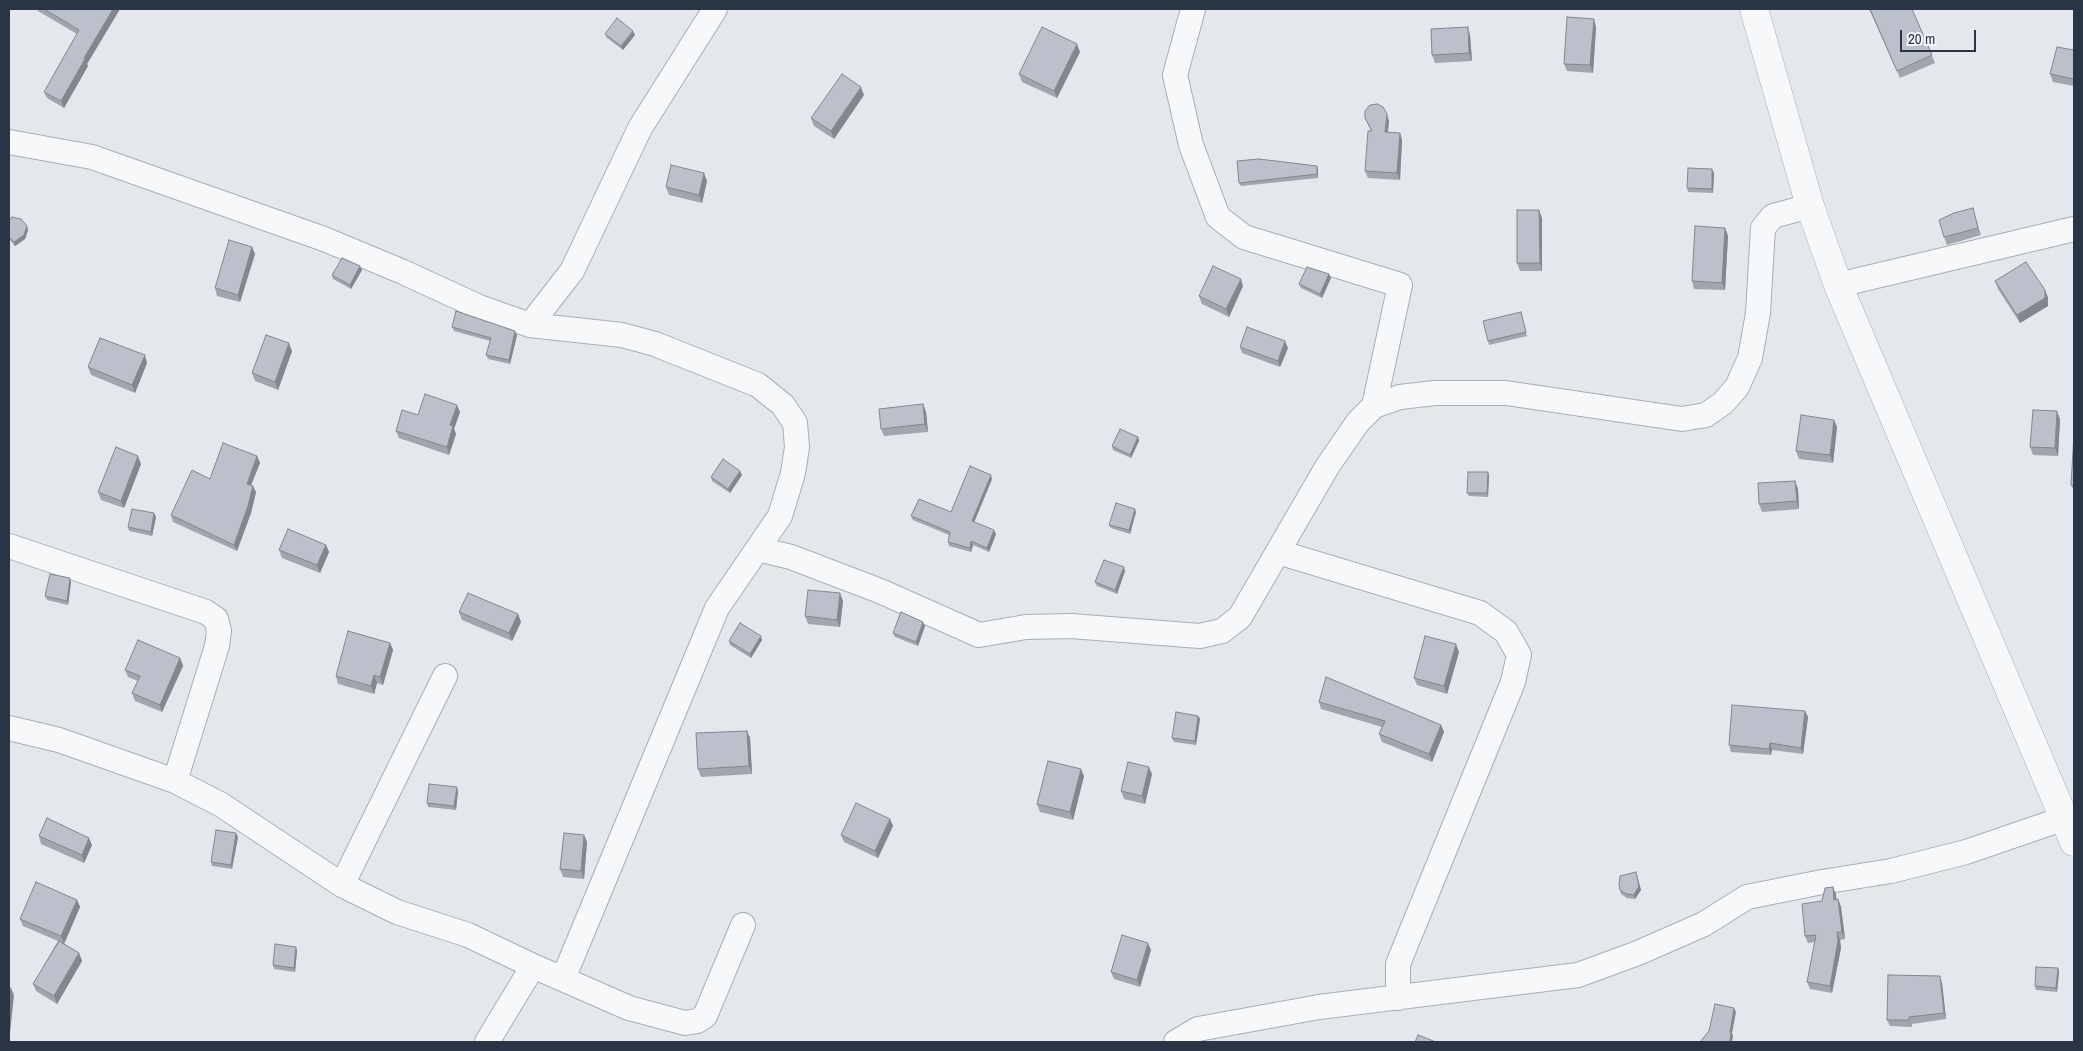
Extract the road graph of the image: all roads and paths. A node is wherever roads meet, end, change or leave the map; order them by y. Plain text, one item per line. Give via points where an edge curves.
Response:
1 (715, 9) edge
2 (1193, 9) edge
3 (1754, 9) edge
4 (9, 142) edge
5 (1810, 206) junction
6 (2074, 229) edge
7 (1838, 285) junction
8 (530, 325) junction
9 (1374, 406) junction
10 (9, 546) edge
11 (758, 549) junction
12 (1278, 552) junction
13 (445, 676) dead end
14 (9, 728) edge
15 (175, 781) junction
16 (2071, 825) edge
17 (342, 885) junction
18 (744, 925) dead end
19 (533, 966) junction
20 (563, 979) junction
21 (1398, 998) junction
22 (487, 1042) edge
23 (1176, 1042) edge

1 - 8 street via 640,128 572,271
2 - 9 street via 1175,75 1191,145 1218,217 1244,237 1400,285
3 - 5 street
4 - 8 street via 92,157 324,240 479,307
5 - 7 street
5 - 9 street via 1773,216 1763,228 1758,313 1750,358 1737,387 1706,415 1682,419 1506,393 1435,393 1400,397
6 - 7 street
7 - 16 street
8 - 11 street via 622,335 655,344 758,385 783,405 795,423 797,447 793,473 780,516
9 - 12 street via 1358,422 1327,467
10 - 15 street via 206,612 216,619 219,631 217,646
11 - 12 street via 791,557 871,588 979,635 1026,627 1071,626 1200,636 1222,632 1240,617
11 - 20 street via 717,608
12 - 21 street via 1480,613 1506,632 1519,655 1513,682 1398,964
13 - 17 street
14 - 15 street via 59,740
15 - 17 street via 220,804
16 - 21 street via 1910,866 1746,897 1704,924 1578,975
17 - 19 street via 397,912 468,935
18 - 20 street via 705,1016 697,1021 685,1023 629,1008
19 - 20 street
19 - 22 street
21 - 23 street via 1319,1007 1198,1029

